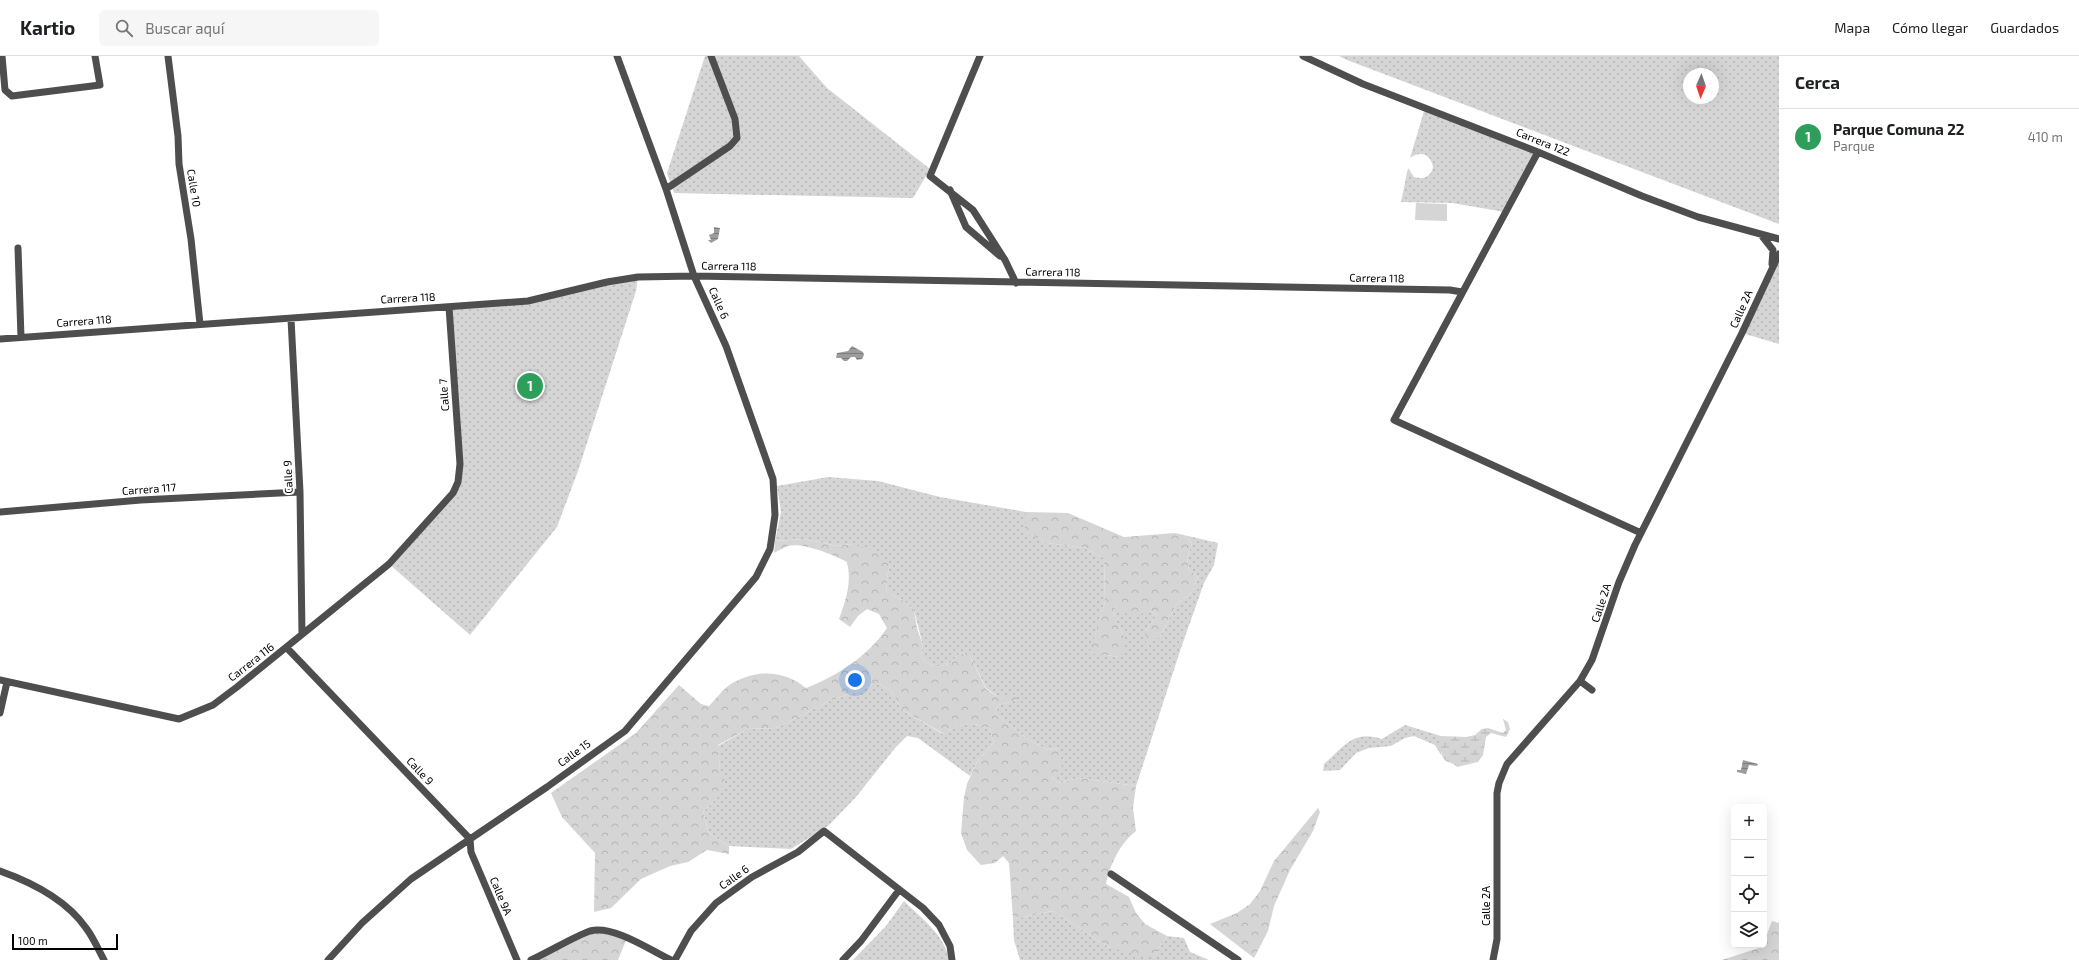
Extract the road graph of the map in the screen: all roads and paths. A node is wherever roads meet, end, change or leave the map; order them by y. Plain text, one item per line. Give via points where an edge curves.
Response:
1 (2, 56) edge
2 (95, 56) edge
3 (168, 56) edge
4 (617, 56) edge
5 (711, 56) edge
6 (980, 56) edge
7 (1303, 56) edge
8 (1538, 152) junction
9 (666, 188) junction
10 (950, 190) junction
11 (1760, 234) junction
12 (1779, 239) edge
13 (18, 248) dead end
14 (1779, 254) edge
15 (1779, 258) edge
16 (1005, 260) junction
17 (1772, 268) junction
18 (694, 276) junction
19 (1016, 283) junction
20 (1462, 292) junction
21 (449, 307) junction
22 (291, 319) junction
23 (200, 324) junction
24 (21, 337) junction
25 (0, 339) edge
26 (458, 482) joint
27 (300, 492) junction
28 (0, 512) edge
29 (775, 515) joint
30 (1641, 533) junction
31 (302, 634) junction
32 (287, 648) junction
33 (4, 681) edge
34 (1580, 681) junction
35 (1592, 690) dead end
36 (0, 713) edge
37 (470, 839) junction
38 (0, 871) edge
39 (1111, 874) dead end
40 (899, 890) junction
41 (104, 960) edge
42 (328, 960) edge
43 (517, 960) edge
44 (532, 960) edge
45 (671, 960) edge
46 (675, 960) edge
47 (843, 960) edge
48 (952, 960) edge
49 (1238, 960) edge
50 (1493, 960) edge

1 - 2 street via 5,90 12,96 100,85
3 - 23 street, Calle 10
4 - 9 street, Calle 6
5 - 9 street via 735,119 737,138 730,146
6 - 10 street via 930,176
7 - 8 street, Carrera 122 via 1363,84
8 - 11 street, Carrera 122 via 1698,217
8 - 20 street
9 - 18 street, Calle 6
10 - 16 street via 973,210
10 - 16 street via 966,227
11 - 12 street, Carrera 122
11 - 17 street via 1773,250
13 - 24 street
14 - 17 street, Calle 2A
15 - 17 street
16 - 19 street
17 - 30 street, Calle 2A
18 - 19 street, Carrera 118
18 - 21 street, Carrera 118 via 638,277 528,301
18 - 29 street, Calle 6 via 726,346 762,446 773,479
19 - 20 street, Carrera 118
20 - 30 street via 1394,420
21 - 22 street, Carrera 118
21 - 26 street, Calle 7 via 460,464
22 - 23 street, Carrera 118
22 - 27 street, Calle 9
23 - 24 street, Carrera 118
24 - 25 street, Carrera 118
26 - 31 street, Carrera 116 via 453,493 389,564
27 - 28 street, Carrera 117 via 141,500
27 - 31 street, Calle 9
29 - 37 street, Calle 15 via 770,549 756,577 625,730
30 - 34 street, Calle 2A via 1619,582 1592,660
31 - 32 street, Carrera 116
32 - 33 street, Carrera 116 via 213,705 179,719
32 - 37 street, Calle 9
33 - 36 street
34 - 35 street
34 - 50 street, Calle 2A via 1513,756 1499,783 1497,940
37 - 42 street, Calle 15 via 411,879 362,923
37 - 43 street, Calle 9A via 471,852
38 - 41 street via 52,895 78,918
39 - 49 street
40 - 46 street, Calle 6 via 824,831 798,852 752,877 716,903 691,931
40 - 47 street via 861,941
40 - 48 street via 923,908 939,925 950,946
44 - 45 street via 591,931 605,930

